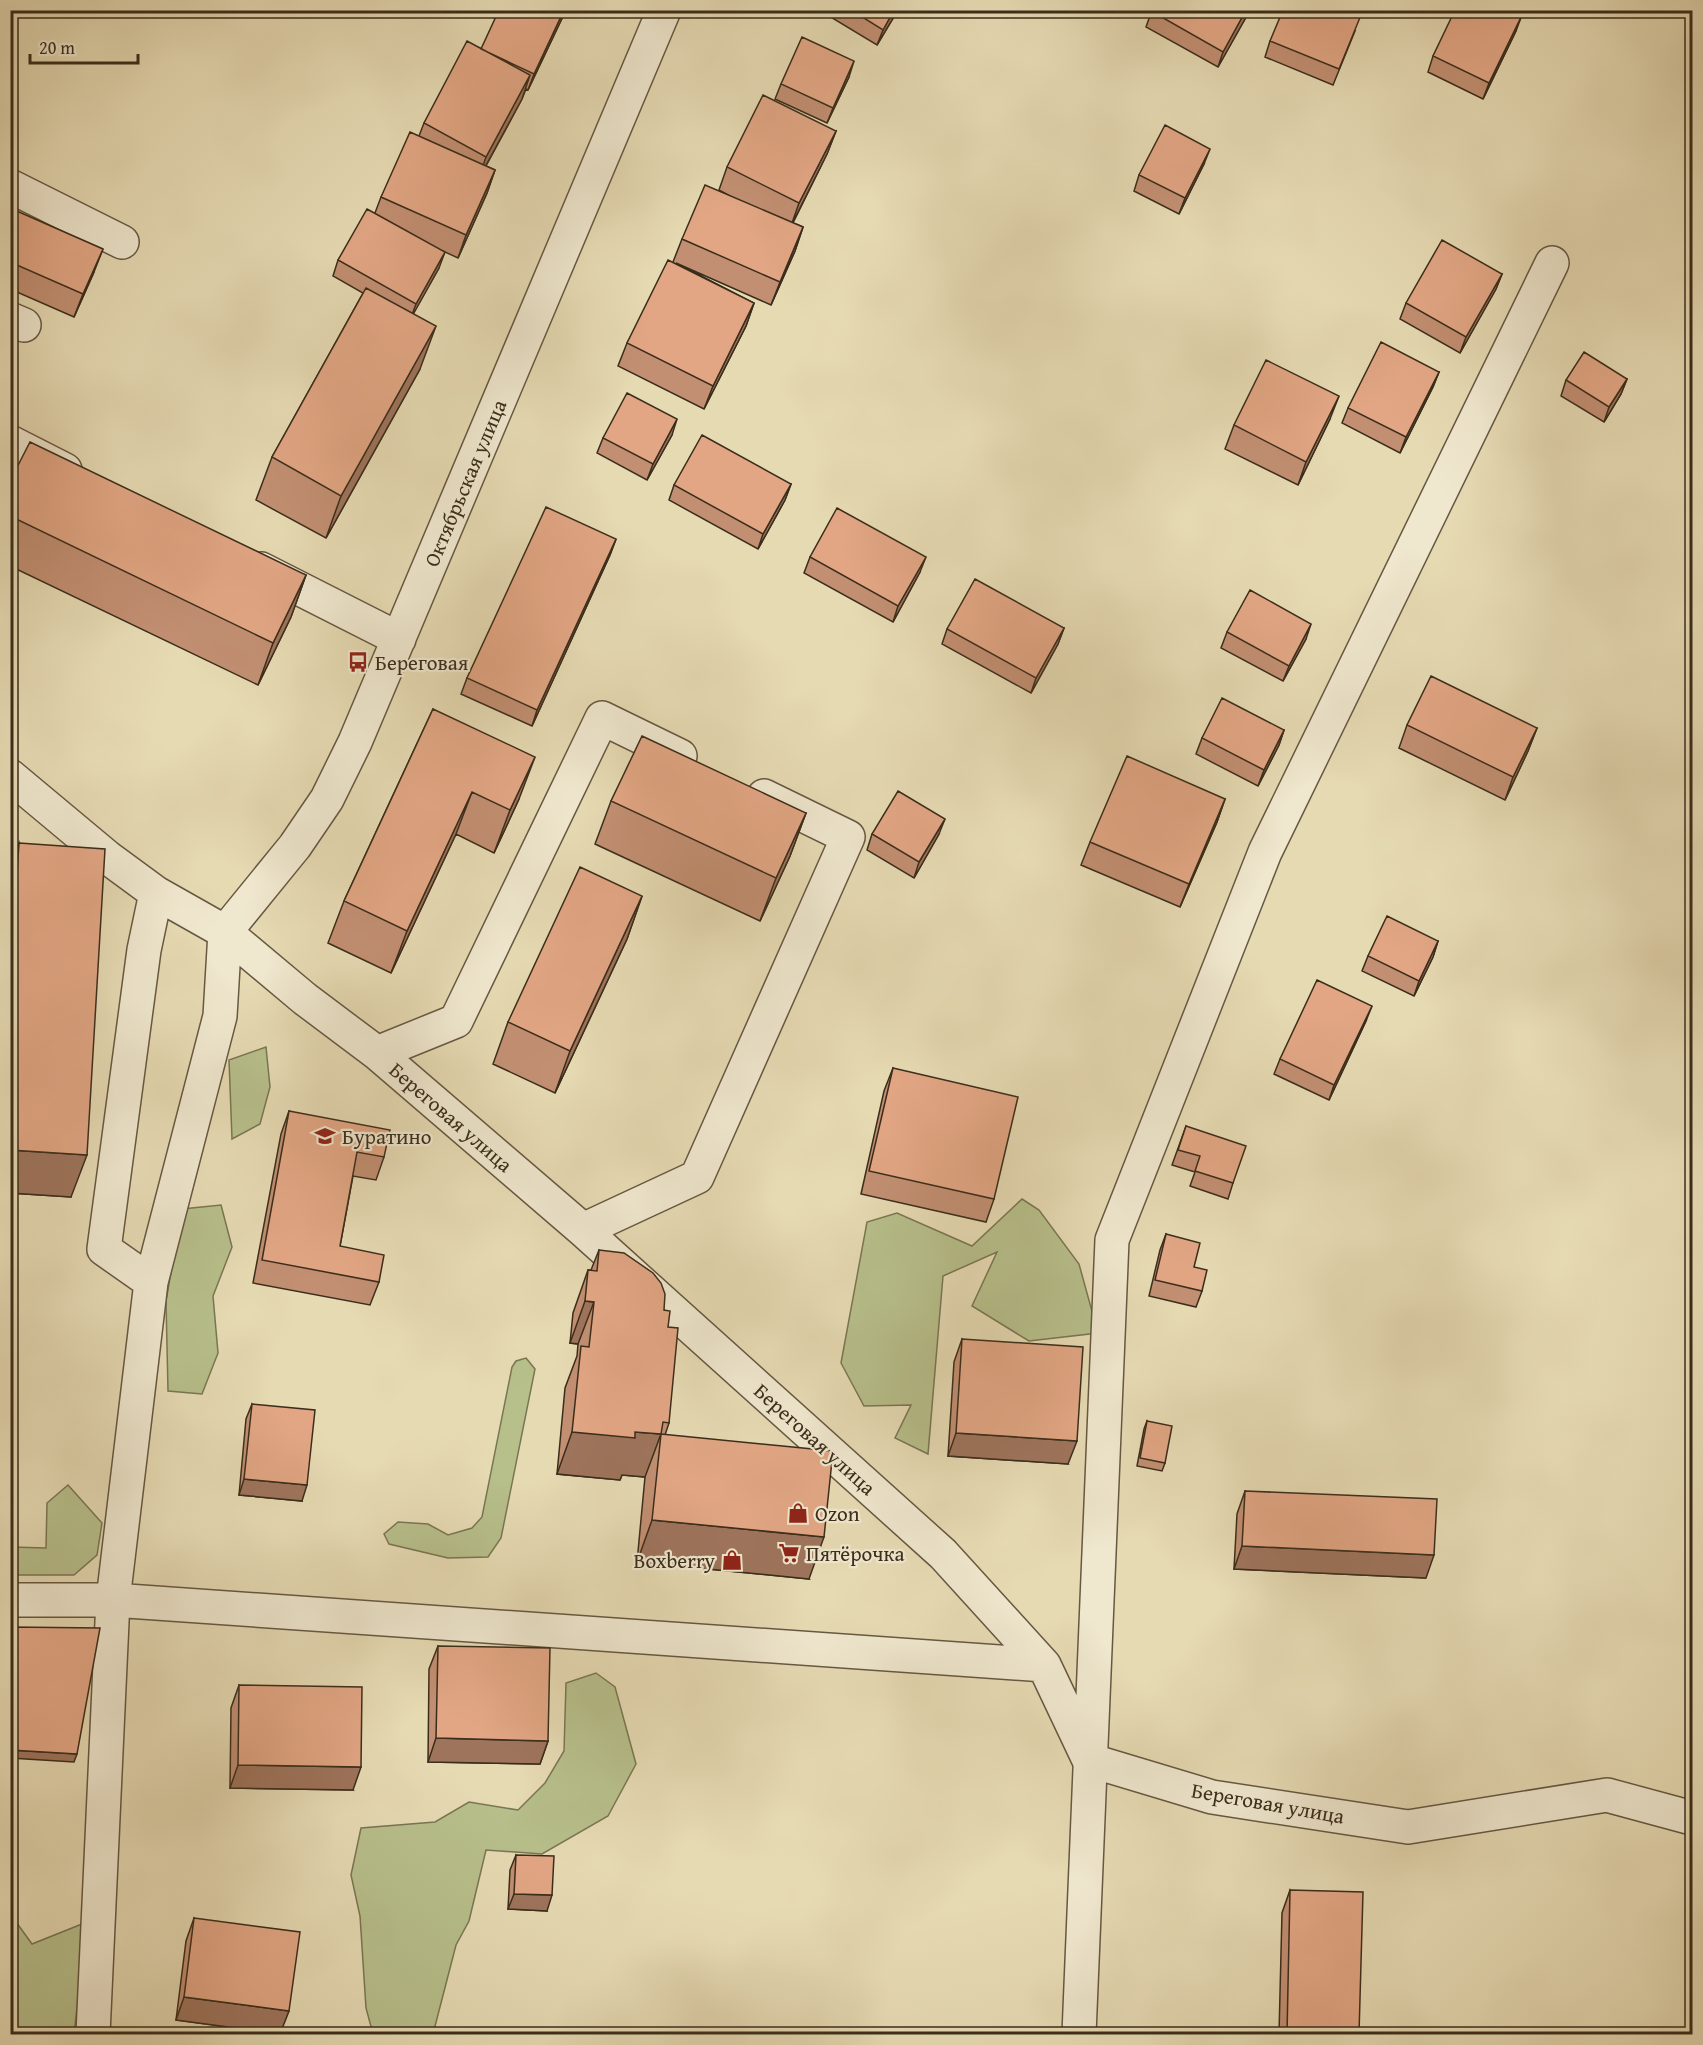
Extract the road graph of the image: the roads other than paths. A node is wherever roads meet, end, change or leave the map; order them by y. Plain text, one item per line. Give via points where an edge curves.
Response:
1 (664, 10) edge
2 (10, 186) edge
3 (122, 242) dead end
4 (1552, 263) dead end
5 (10, 442) edge
6 (95, 485) edge
7 (231, 554) edge
8 (399, 639) junction
9 (709, 770) edge
10 (10, 776) edge
11 (741, 785) edge
12 (156, 893) junction
13 (225, 932) junction
14 (377, 1053) junction
15 (583, 1230) junction
16 (151, 1282) junction
17 (10, 1600) edge
18 (114, 1600) junction
19 (1044, 1665) junction
20 (1089, 1760) junction
21 (1692, 1818) edge
22 (93, 2034) edge
23 (1079, 2034) edge

1 - 8 street, Октябрьская улица
2 - 3 street
4 - 20 street via 1265,852 1112,1240
5 - 6 street
7 - 8 street
8 - 13 street, Октябрьская улица via 327,799 295,846
9 - 14 street via 602,718 456,1021
10 - 12 street, Береговая улица
11 - 15 street via 848,837 697,1177
12 - 13 street, Береговая улица
12 - 16 street via 144,950 104,1249
13 - 14 street, Береговая улица
13 - 16 street via 220,1016
14 - 15 street, Береговая улица
15 - 19 street, Береговая улица via 943,1554
16 - 18 street
17 - 18 street
18 - 19 street
18 - 22 street
19 - 20 street, Береговая улица
20 - 21 street, Береговая улица via 1212,1797 1408,1827 1607,1795
20 - 23 street

